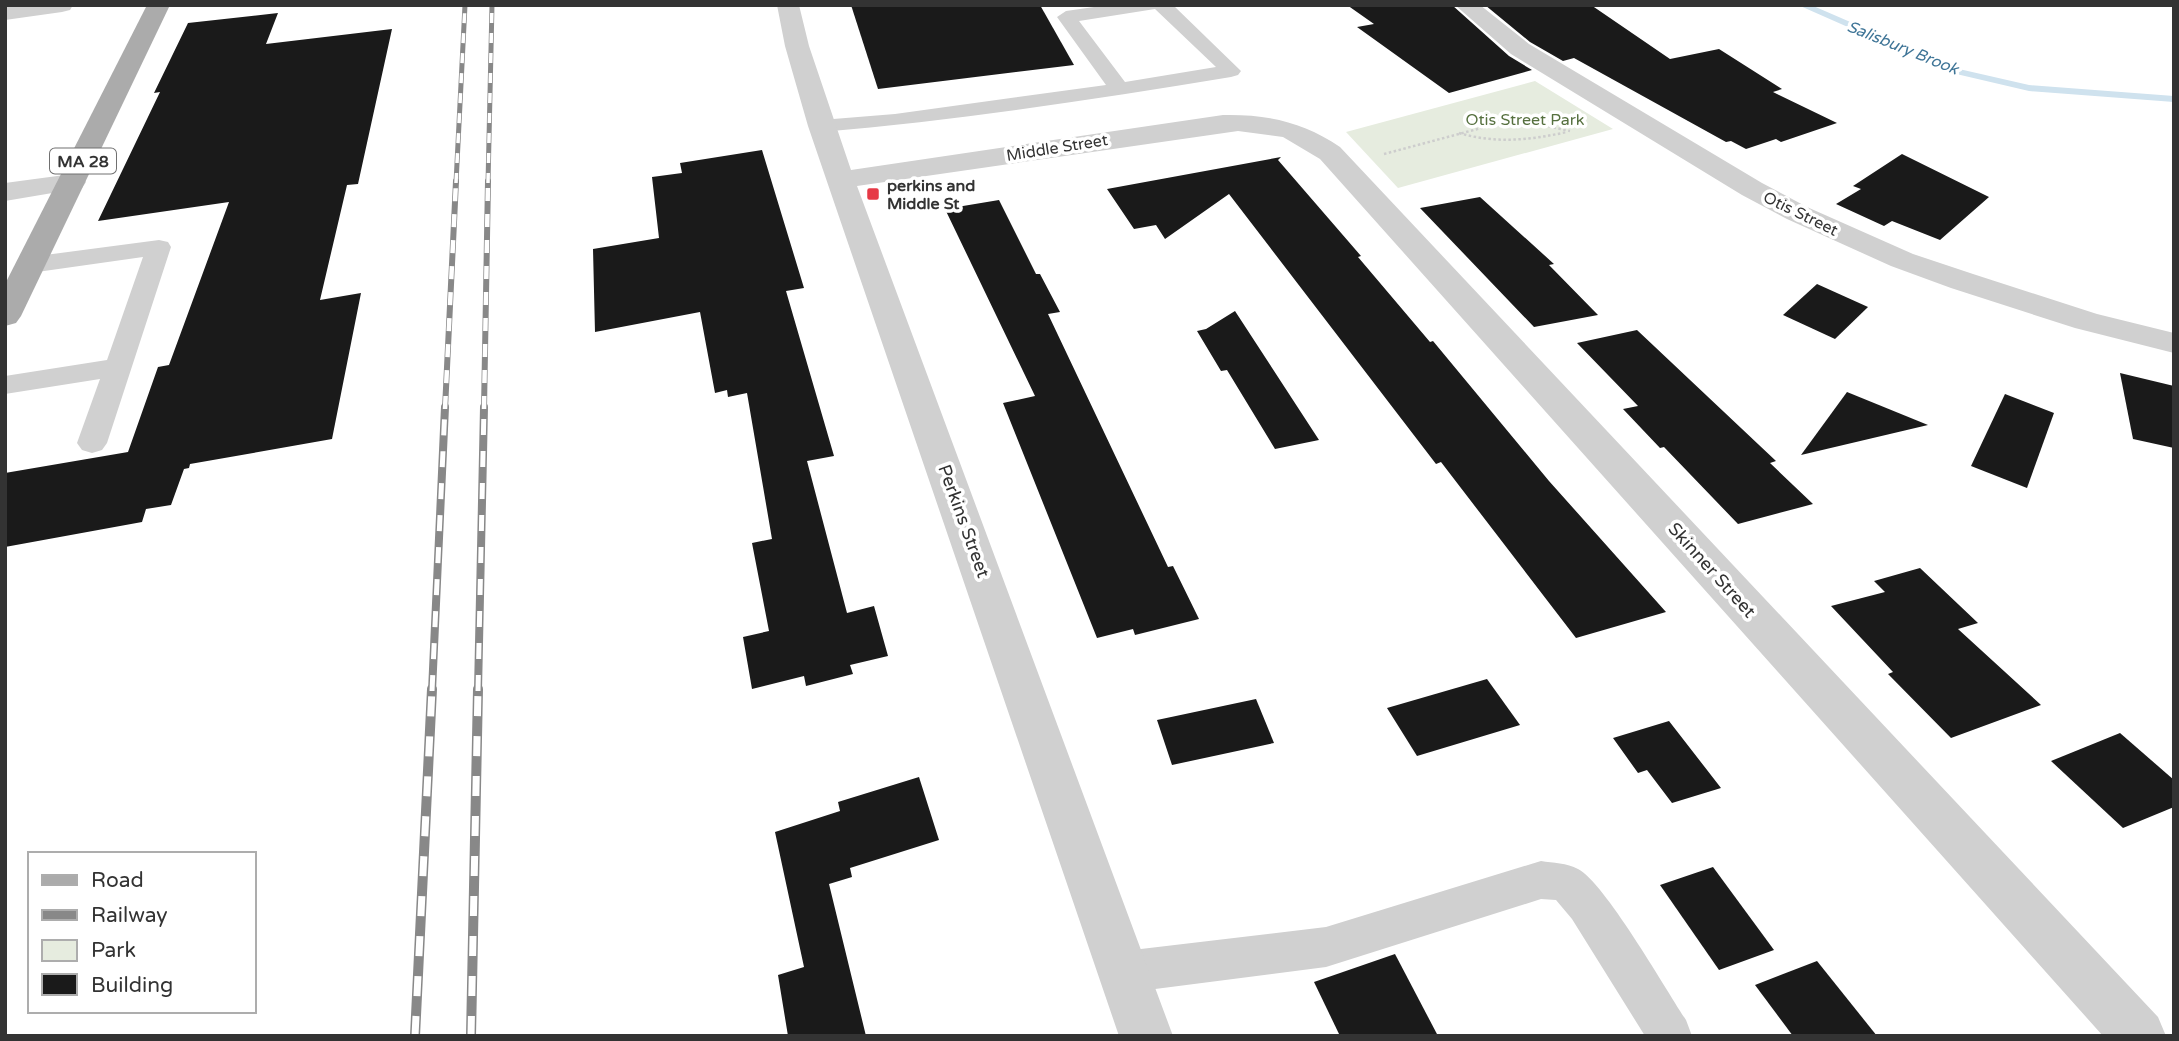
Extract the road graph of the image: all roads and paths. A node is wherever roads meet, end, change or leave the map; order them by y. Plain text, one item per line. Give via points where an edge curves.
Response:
1 (62, 5) edge
2 (159, 5) edge
3 (788, 5) edge
4 (1149, 5) edge
5 (1162, 5) edge
6 (1466, 5) edge
7 (5, 13) edge
8 (1120, 89) junction
9 (1633, 117) junction
10 (1272, 125) joint
11 (821, 126) junction
12 (1570, 131) junction
13 (1459, 133) junction
14 (1343, 166) junction
15 (842, 180) junction
16 (72, 182) junction
17 (5, 192) edge
18 (30, 265) junction
19 (5, 316) edge
20 (2174, 343) edge
21 (117, 367) junction
22 (5, 385) edge
23 (92, 443) dead end
24 (1124, 972) junction
25 (1664, 1027) edge
26 (1146, 1036) edge
27 (2138, 1036) edge

1 - 7 street
2 - 16 main road, MA 28
3 - 11 street, Perkins Street
4 - 8 lane via 1066,17
5 - 8 lane via 1231,71
6 - 9 street, Otis Street via 1520,48
8 - 11 lane via 895,121
9 - 12 path
9 - 20 street, Otis Street via 1797,213 1902,260 2022,301
10 - 14 street, Skinner Street via 1306,135
10 - 15 street, Middle Street via 1214,124
11 - 15 street, Perkins Street
12 - 13 path via 1503,141
12 - 13 path via 1515,119
13 - 14 path
14 - 27 street, Skinner Street
15 - 24 street, Perkins Street
16 - 17 street
16 - 18 main road, MA 28
18 - 19 main road, MA 28
18 - 21 lane via 159,247
21 - 22 lane
21 - 23 lane
24 - 25 lane via 1326,947 1541,880 1566,883 1587,905
24 - 26 street, Perkins Street

